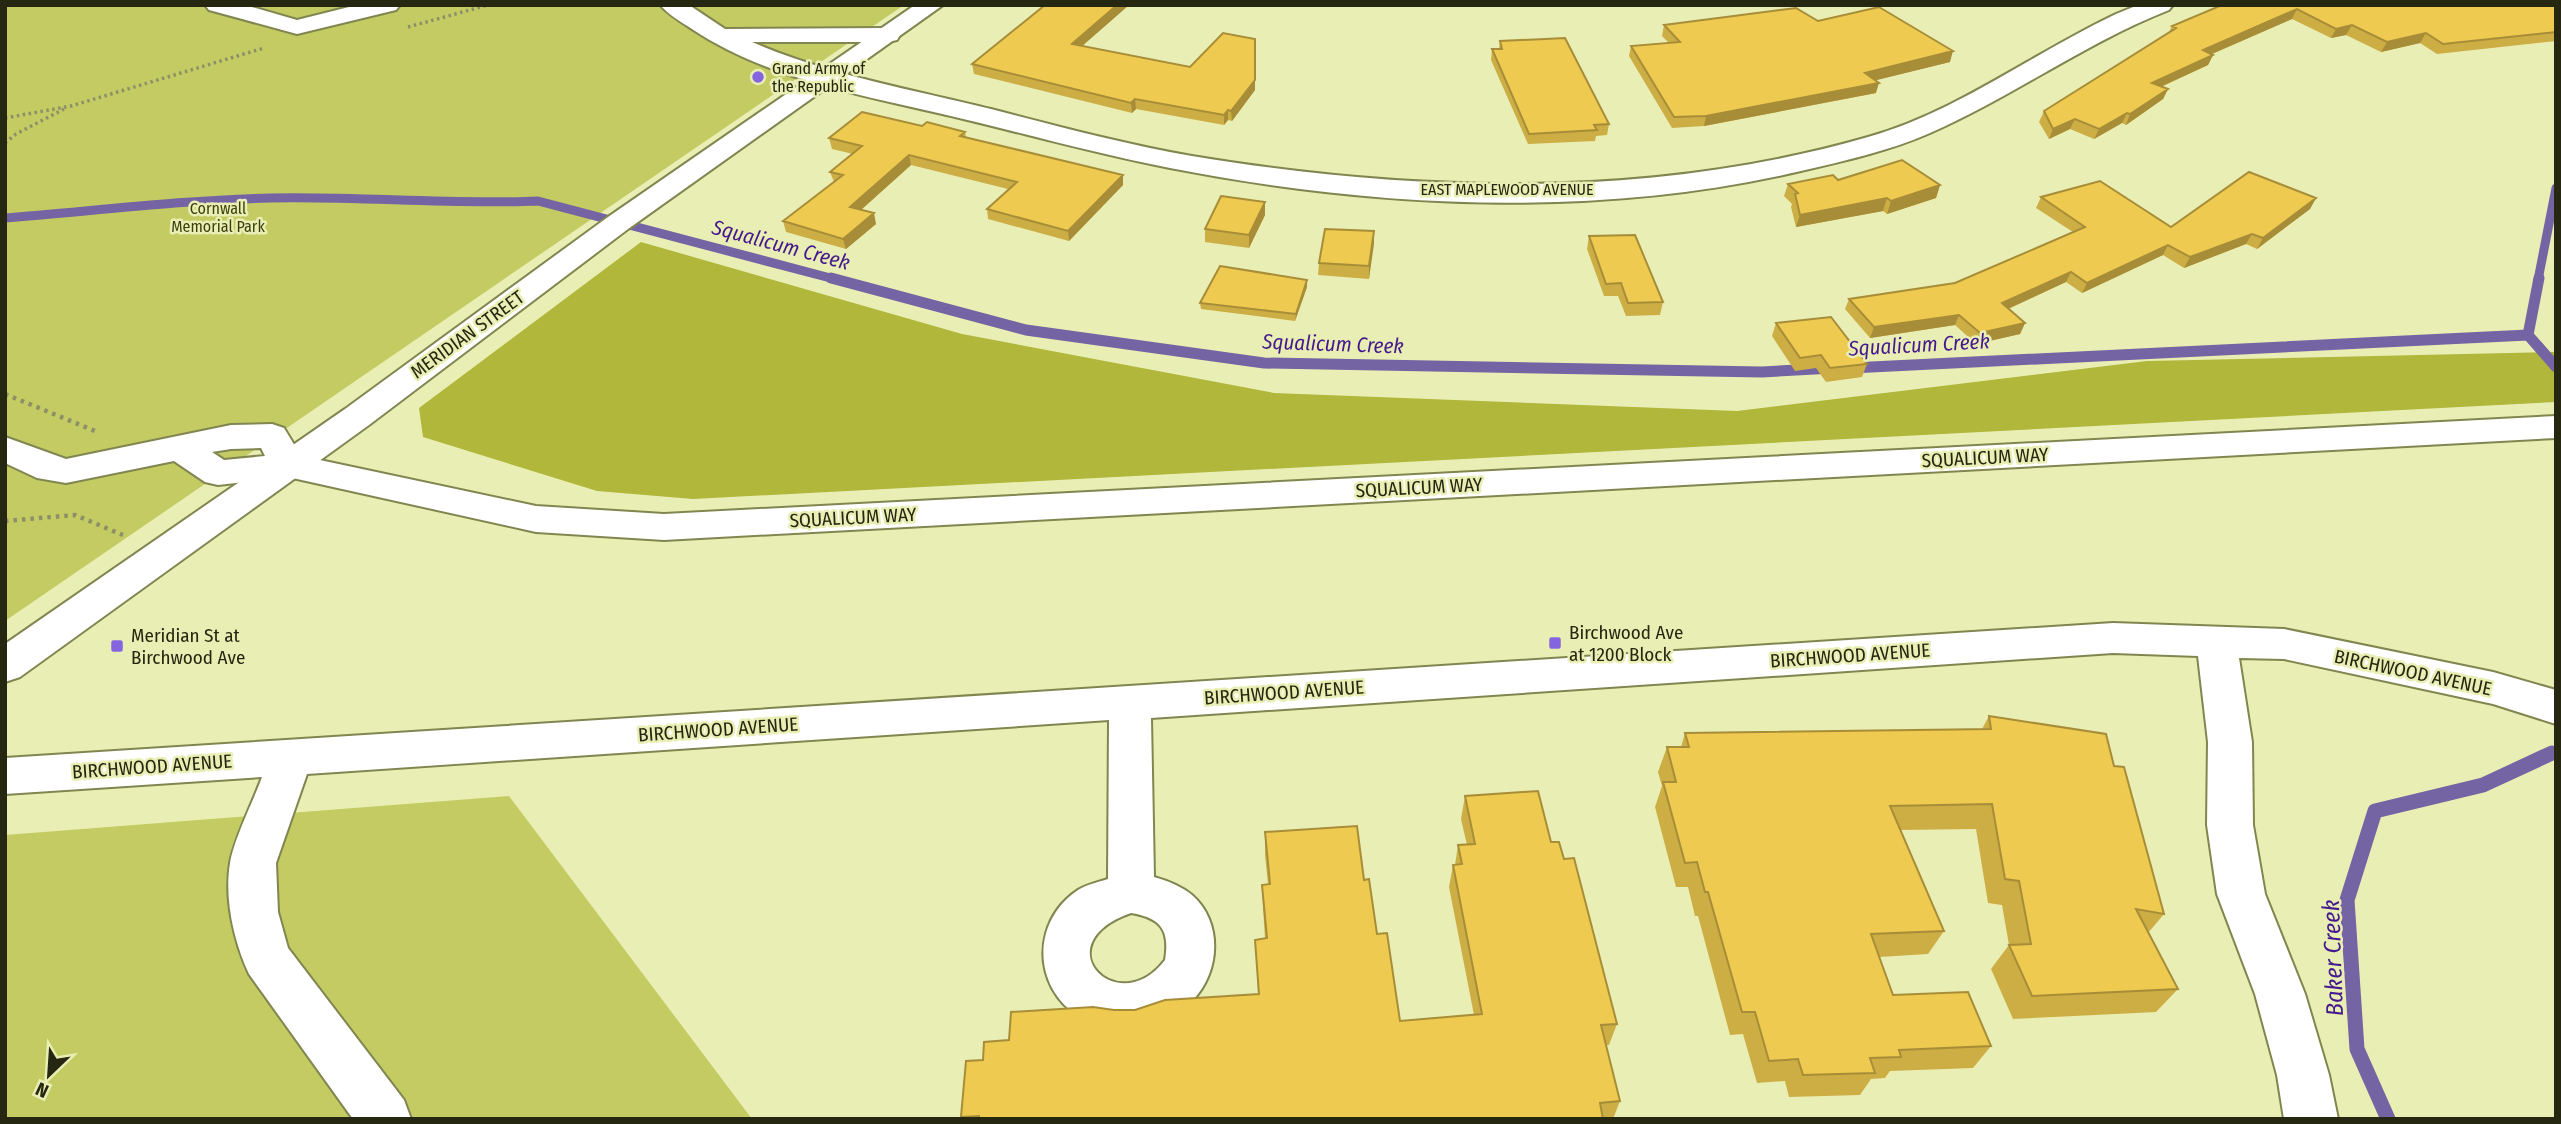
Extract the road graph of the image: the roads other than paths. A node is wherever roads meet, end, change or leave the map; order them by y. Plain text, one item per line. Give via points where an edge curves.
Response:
1 (217, 5) edge
2 (388, 5) edge
3 (672, 5) edge
4 (931, 5) edge
5 (2161, 5) edge
6 (713, 33) junction
7 (888, 35) junction
8 (829, 76) junction
9 (2556, 427) edge
10 (5, 449) edge
11 (288, 465) junction
12 (2216, 642) junction
13 (5, 666) edge
14 (1130, 702) junction
15 (2556, 707) edge
16 (291, 757) junction
17 (5, 776) edge
18 (1131, 892) dead end
19 (385, 1119) edge
20 (2311, 1119) edge

1 - 2 street via 297,27
3 - 6 street, EAST MAPLEWOOD AVENUE
4 - 7 street, MERIDIAN STREET
5 - 8 street, EAST MAPLEWOOD AVENUE via 2112,23 1942,117 1885,141 1749,173 1592,190 1436,191 1259,174 1135,153
6 - 7 street
6 - 8 street, EAST MAPLEWOOD AVENUE via 770,59
7 - 8 street, MERIDIAN STREET
8 - 11 street, MERIDIAN STREET via 618,223
9 - 11 street, SQUALICUM WAY via 664,527 536,519
10 - 11 street via 50,469 66,471 180,448 218,473
11 - 13 street, MERIDIAN STREET
12 - 14 street, BIRCHWOOD AVENUE via 2113,638
12 - 15 street, BIRCHWOOD AVENUE via 2284,644 2493,688
12 - 20 street via 2230,742 2230,825 2241,894 2280,994
14 - 16 street, BIRCHWOOD AVENUE
14 - 18 street
16 - 17 street, BIRCHWOOD AVENUE
16 - 19 street via 253,863 254,912 266,958

